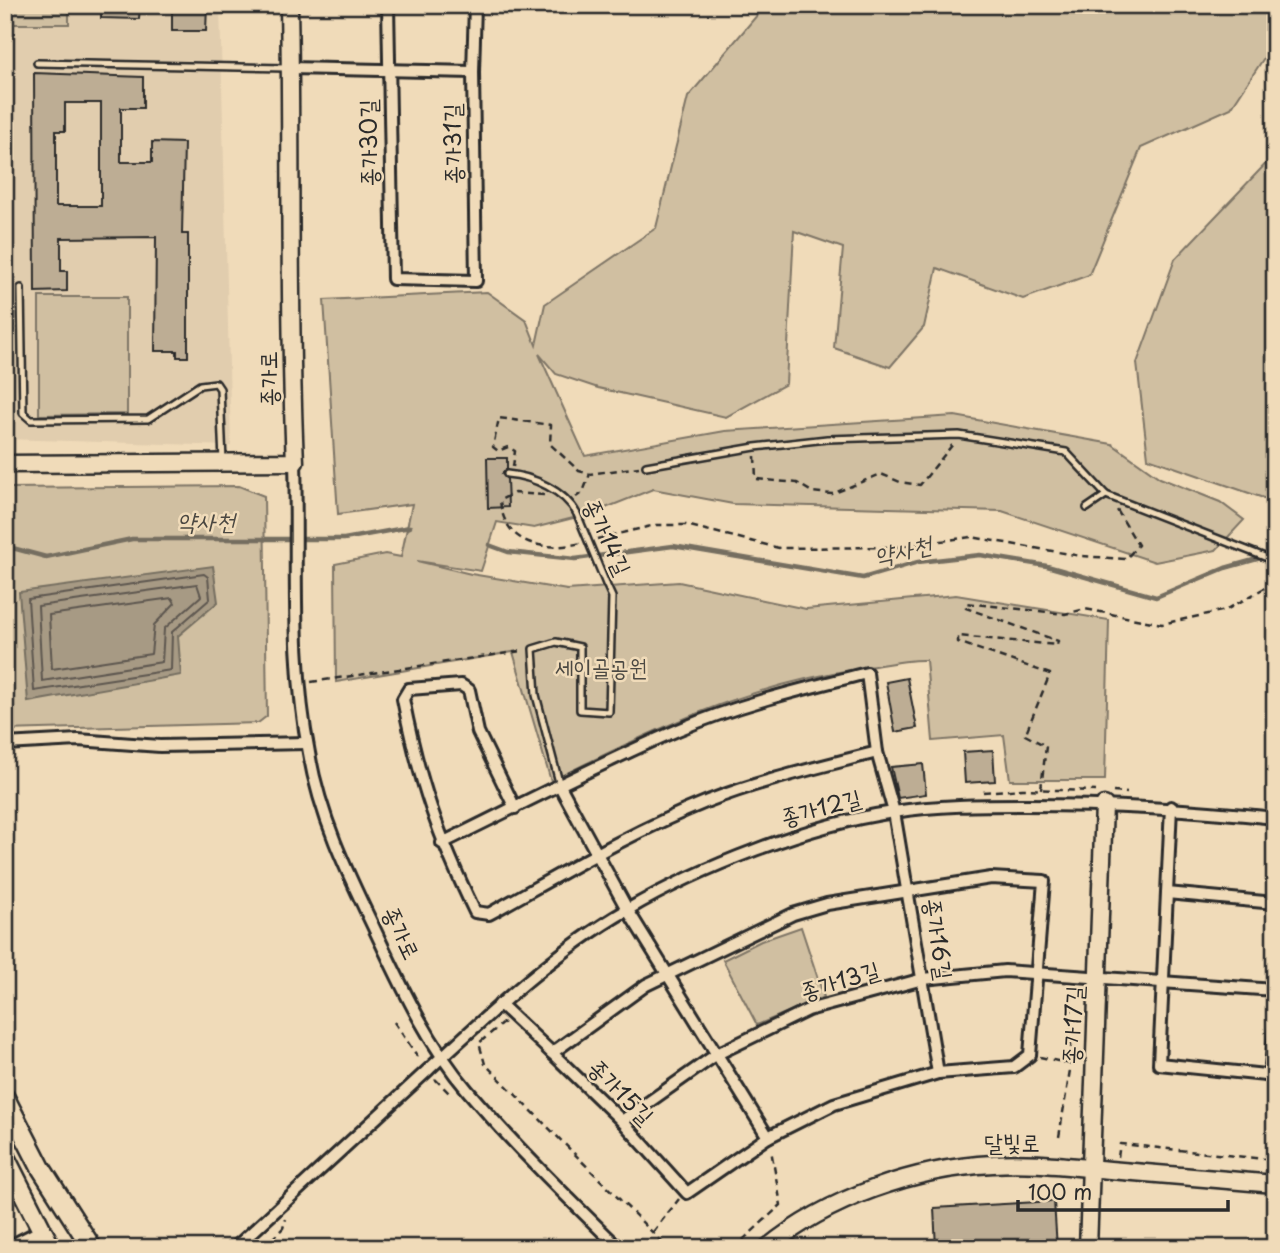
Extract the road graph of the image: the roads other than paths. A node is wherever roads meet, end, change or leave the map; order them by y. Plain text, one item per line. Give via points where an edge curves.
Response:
1 (289, 5) edge
2 (388, 5) edge
3 (475, 5) edge
4 (37, 63) dead end
5 (290, 68) junction
6 (389, 69) junction
7 (473, 72) junction
8 (476, 281) joint
9 (21, 288) dead end
10 (295, 462) junction
11 (223, 463) junction
12 (5, 464) edge
13 (646, 466) road end
14 (510, 474) road end
15 (1106, 495) junction
16 (1087, 508) dead end
17 (1275, 561) edge
18 (307, 743) junction
19 (5, 744) edge
20 (877, 752) junction
21 (560, 786) junction
22 (1104, 805) junction
23 (1171, 807) junction
24 (515, 808) junction
25 (894, 811) junction
26 (1275, 818) edge
27 (442, 842) junction
28 (597, 854) junction
29 (908, 890) junction
30 (1167, 893) junction
31 (1275, 904) edge
32 (627, 909) junction
33 (666, 973) junction
34 (1036, 974) junction
35 (1097, 976) junction
36 (923, 979) junction
37 (1163, 981) junction
38 (1275, 990) edge
39 (500, 1004) junction
40 (1275, 1030) edge
41 (552, 1054) junction
42 (717, 1054) junction
43 (443, 1056) junction
44 (938, 1073) junction
45 (1273, 1076) edge
46 (5, 1098) edge
47 (622, 1121) junction
48 (768, 1137) junction
49 (5, 1157) edge
50 (1089, 1168) junction
51 (17, 1182) junction
52 (1275, 1184) edge
53 (42, 1230) junction
54 (6, 1248) edge
55 (53, 1248) edge
56 (92, 1248) edge
57 (235, 1248) edge
58 (619, 1248) edge
59 (767, 1248) edge
60 (1088, 1248) edge

1 - 5 main road, 종가로
2 - 6 street, 종가30길
3 - 7 street, 종가31길
4 - 5 lane
5 - 6 street
5 - 10 main road, 종가로 via 290,371
6 - 7 street
6 - 8 street, 종가30길 via 393,279
7 - 8 street, 종가31길
9 - 11 lane via 23,413 31,420 148,419 200,385 216,383
10 - 11 main road
10 - 18 street, 종가로 via 295,576
11 - 12 main road
13 - 15 lane via 827,439 959,435 1066,452
14 - 21 lane, 종가14길, bridge via 549,487 570,502 612,597 609,712 580,710 580,647 556,642 533,649 536,695
15 - 16 lane
15 - 17 lane
18 - 19 street via 173,746 78,740
18 - 43 street, 종가로 via 320,803 353,890
20 - 21 street via 867,673 765,699 679,730
20 - 25 street
20 - 28 street via 709,801
21 - 24 street
21 - 28 street
22 - 23 street, 종가12길
22 - 25 street, 종가12길
22 - 35 main road, 종가17길
23 - 26 street, 종가12길
23 - 30 street
24 - 27 street
24 - 27 street via 478,732 469,690 461,685 409,689 403,699 415,759
25 - 29 street, 종가16길
25 - 32 street, 종가12길 via 782,839
27 - 28 street via 475,912 489,914
28 - 32 street
29 - 33 street, 종가15길 via 827,904 793,915
29 - 34 street, 종가15길 via 991,878 1044,881
29 - 36 street, 종가16길
30 - 31 street
30 - 37 street
32 - 33 street
32 - 39 street, 종가12길
33 - 41 street, 종가15길
33 - 42 street
34 - 35 street, 종가13길
34 - 36 street, 종가13길 via 1005,971
34 - 44 street via 1030,1055 1014,1067
35 - 37 street, 종가13길
35 - 50 main road, 종가17길
36 - 42 street, 종가13길 via 808,1010
36 - 44 street, 종가16길
37 - 38 street, 종가13길
37 - 45 street via 1159,1064
39 - 41 street
39 - 43 street, 종가12길
40 - 45 street
41 - 47 street, 종가15길
42 - 47 street, 종가13길
42 - 48 street
43 - 57 street
43 - 58 street, 종가로 via 466,1089
44 - 48 street via 834,1104
46 - 56 main road via 41,1168
47 - 48 street, 종가15길 via 687,1193
49 - 51 main road
50 - 52 main road, 달빛로
50 - 59 main road, 달빛로 via 996,1163 924,1175 840,1204
50 - 60 main road, 종가17길
51 - 53 main road
51 - 55 main road
53 - 54 street
53 - 55 main road

